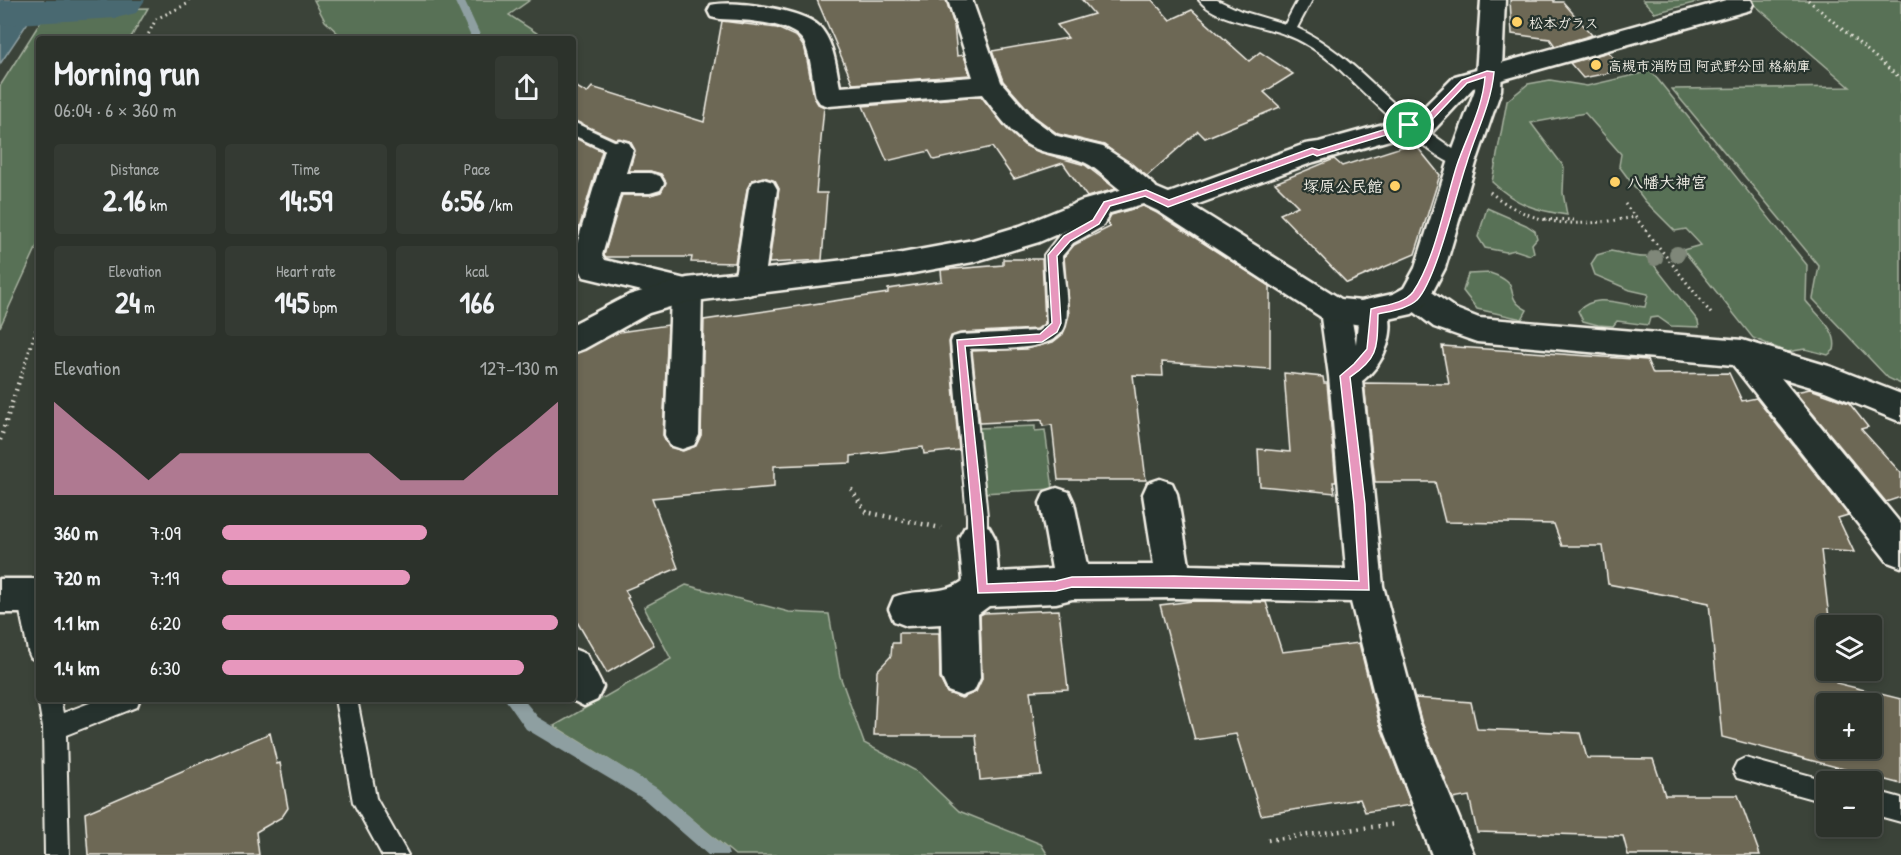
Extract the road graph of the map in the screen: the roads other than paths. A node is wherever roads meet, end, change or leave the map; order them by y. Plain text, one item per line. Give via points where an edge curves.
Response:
1 (960, 0) edge
2 (1206, 0) edge
3 (1305, 0) edge
4 (1493, 0) edge
5 (1741, 4) dead end
6 (720, 11) dead end
7 (1289, 30) junction
8 (1490, 72) junction
9 (989, 86) junction
10 (1409, 125) junction
11 (576, 129) edge
12 (619, 150) joint
13 (1462, 163) junction
14 (608, 183) junction
15 (650, 183) dead end
16 (763, 189) dead end
17 (1157, 198) junction
18 (1107, 204) junction
19 (581, 247) edge
20 (749, 283) junction
21 (687, 290) junction
22 (1415, 296) junction
23 (1335, 310) junction
24 (1374, 312) junction
25 (576, 338) edge
26 (1731, 338) junction
27 (1345, 376) junction
28 (1901, 408) edge
29 (682, 435) dead end
30 (1160, 494) dead end
31 (1057, 503) dead end
32 (977, 538) joint
33 (1901, 551) edge
34 (1174, 581) junction
35 (1072, 582) junction
36 (1365, 586) junction
37 (22, 596) edge
38 (970, 597) junction
39 (907, 609) dead end
40 (36, 641) edge
41 (961, 678) dead end
42 (50, 702) edge
43 (121, 702) edge
44 (347, 702) edge
45 (54, 728) junction
46 (1745, 770) dead end
47 (1816, 788) edge
48 (1882, 805) edge
49 (1901, 810) edge
50 (57, 855) edge
51 (396, 855) edge
52 (1453, 855) edge

1 - 9 street
2 - 7 lane via 1257,22
3 - 7 lane
4 - 8 street
5 - 8 street
6 - 9 street via 798,23 809,30 816,40 829,97
7 - 10 lane via 1333,55
8 - 10 street via 1464,82 1423,124
8 - 13 street via 1488,90
9 - 17 street via 1035,136 1049,144 1093,154
10 - 13 lane
10 - 17 street
11 - 12 lane
12 - 14 street
13 - 22 street via 1430,268
14 - 15 street
14 - 19 street
16 - 20 street
17 - 18 street
17 - 23 street
18 - 20 street via 973,251 897,265
18 - 32 lane via 1096,222 1067,238 1053,255 1057,323 1054,329 1042,338 960,342
19 - 21 street via 595,269
20 - 21 street
21 - 25 street via 640,303
21 - 29 street
22 - 24 street via 1401,305
22 - 26 street via 1445,318 1477,330
23 - 24 street
23 - 27 street
24 - 27 street via 1372,350
26 - 28 street
26 - 33 street
27 - 36 street
30 - 34 street
31 - 35 street
32 - 38 street
34 - 35 street
34 - 36 street
35 - 38 street
36 - 52 street via 1400,721
37 - 40 lane
38 - 39 street
38 - 41 street
42 - 45 lane
43 - 45 lane
44 - 51 lane via 365,802
45 - 50 lane
46 - 47 lane
48 - 49 lane

